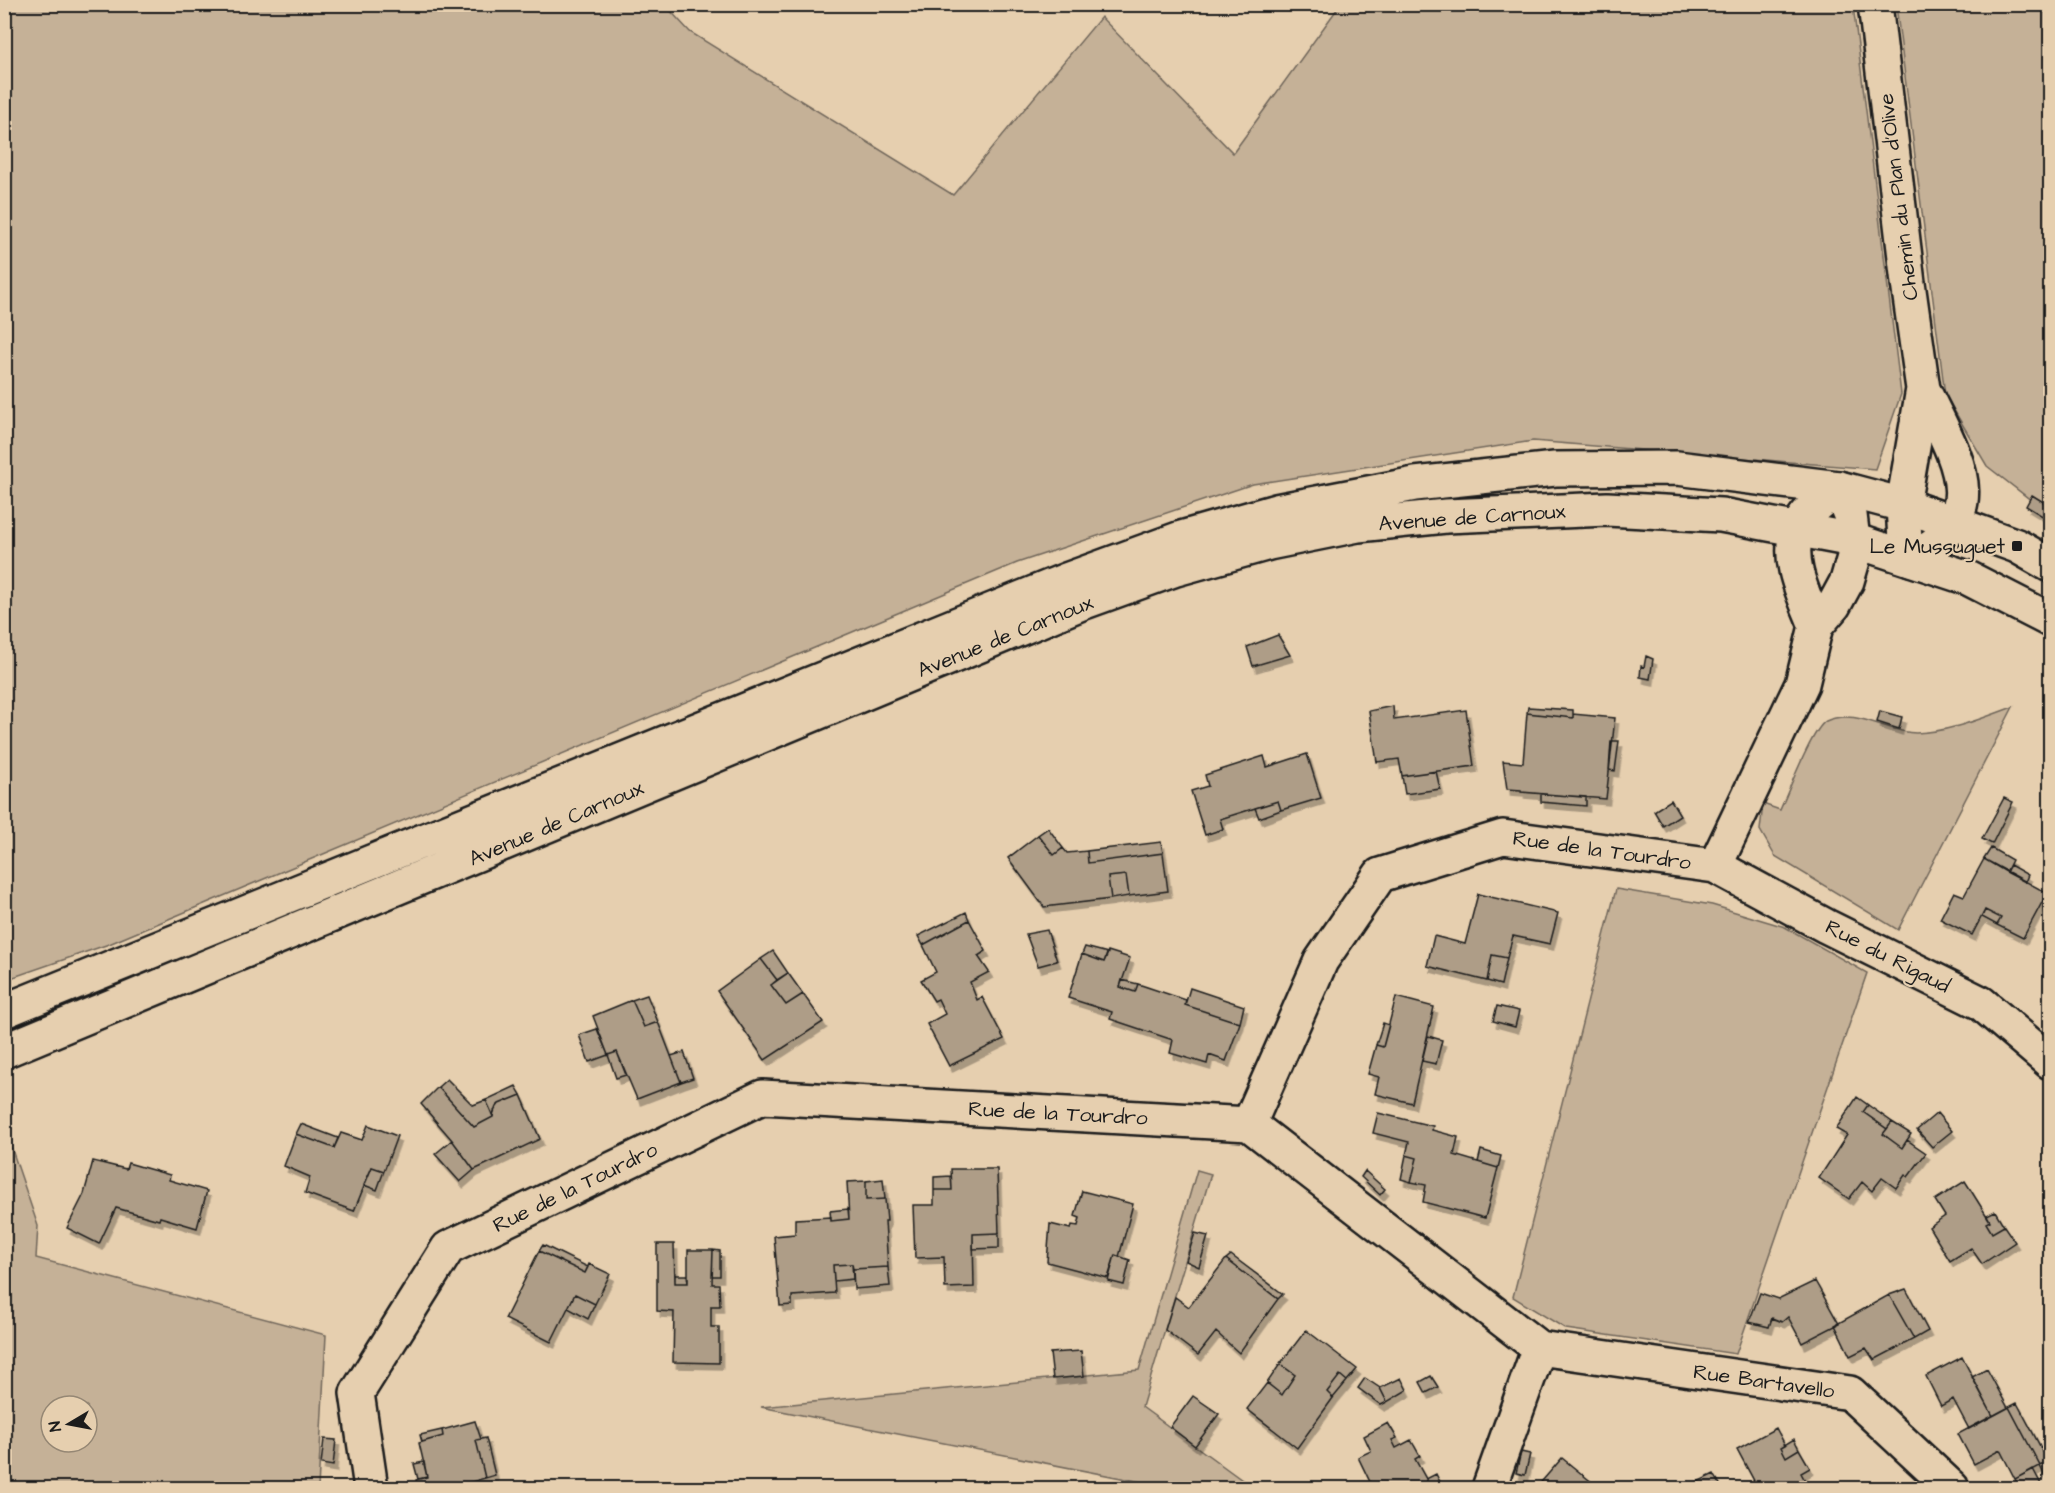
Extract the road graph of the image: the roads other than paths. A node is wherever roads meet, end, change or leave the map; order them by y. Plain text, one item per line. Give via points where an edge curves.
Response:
1 (1875, 4) edge
2 (1923, 389) junction
3 (1839, 488) junction
4 (1903, 505) junction
5 (1954, 523) junction
6 (1797, 530) junction
7 (1853, 540) junction
8 (1911, 559) junction
9 (2050, 565) edge
10 (2050, 620) edge
11 (1816, 626) junction
12 (1715, 866) junction
13 (4, 1011) edge
14 (4, 1051) edge
15 (2050, 1062) edge
16 (1249, 1124) junction
17 (1539, 1348) junction
18 (371, 1488) edge
19 (1489, 1488) edge
20 (1952, 1488) edge

1 - 2 street, Chemin du Plan d'Olive
2 - 4 street, Chemin du Plan d'Olive
2 - 5 street, Chemin du Plan d'Olive via 1960,475 1962,506
3 - 4 street, Avenue de Carnoux
3 - 6 street via 1822,500
3 - 7 street via 1850,515
3 - 13 street, Avenue de Carnoux via 1677,468 1556,469 1414,484 1276,511 1181,538 1066,580
4 - 5 street, Avenue de Carnoux
4 - 8 street, Chemin du Plan d'Olive via 1905,541
5 - 8 street, Chemin du Plan d'Olive via 1931,549
5 - 9 street, Avenue de Carnoux via 2017,546
6 - 7 street, Avenue de Carnoux
6 - 11 street via 1797,575
6 - 14 street, Avenue de Carnoux via 1721,515 1606,509 1446,516 1358,525 1269,543 1176,569 1079,604
7 - 8 street, Avenue de Carnoux
7 - 11 street via 1854,557 1847,581
8 - 10 street, Avenue de Carnoux via 1968,578
11 - 12 street via 1802,684
12 - 15 street, Rue du Rigaud via 1981,1003
12 - 16 street, Rue de la Tourdro via 1503,837 1380,875 1321,961
16 - 17 street
16 - 18 street, Rue de la Tourdro via 762,1097 448,1248 357,1393
17 - 19 street
17 - 20 street, Rue Bartavello via 1850,1393

